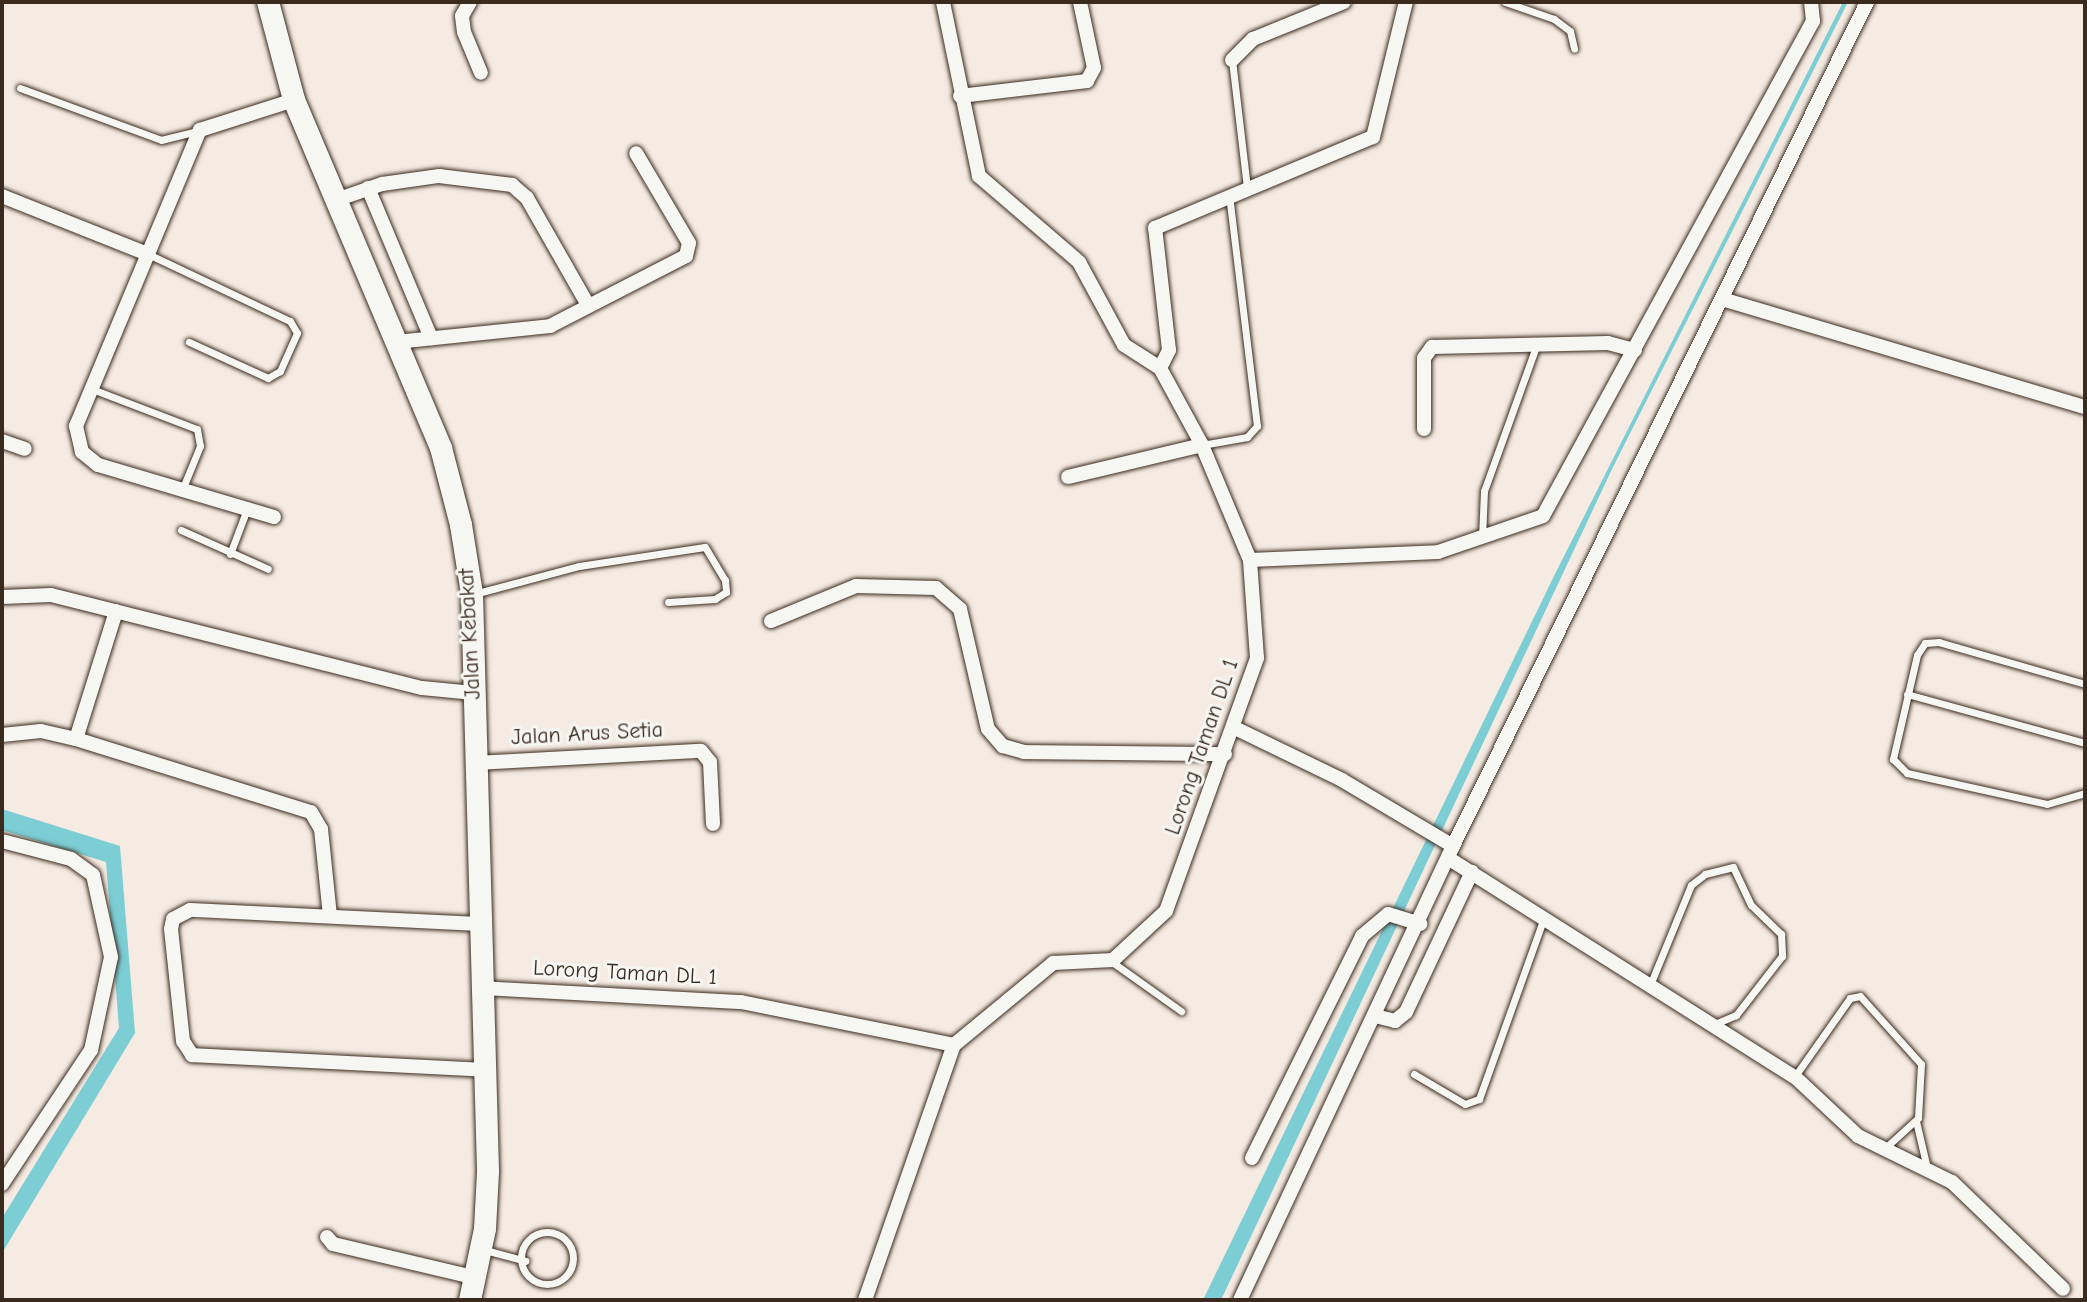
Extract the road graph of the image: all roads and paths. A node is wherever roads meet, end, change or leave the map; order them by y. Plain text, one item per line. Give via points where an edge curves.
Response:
1 (268, 2) edge
2 (470, 2) edge
3 (943, 2) edge
4 (1080, 2) edge
5 (1344, 2) edge
6 (1406, 2) edge
7 (1505, 2) edge
8 (1811, 2) edge
9 (1867, 2) edge
10 (1574, 49) dead end
11 (1232, 60) joint
12 (481, 73) dead end
13 (20, 88) dead end
14 (960, 96) junction
15 (294, 100) junction
16 (200, 130) junction
17 (636, 153) dead end
18 (368, 188) junction
19 (1247, 188) junction
20 (2, 196) edge
21 (1229, 196) junction
22 (336, 200) junction
23 (148, 254) junction
24 (1722, 299) junction
25 (588, 305) junction
26 (431, 338) junction
27 (189, 342) dead end
28 (396, 342) junction
29 (1537, 344) junction
30 (1635, 350) junction
31 (1160, 368) junction
32 (92, 389) junction
33 (2085, 407) edge
34 (1424, 429) dead end
35 (2, 441) edge
36 (1202, 445) junction
37 (25, 449) dead end
38 (1068, 477) dead end
39 (182, 490) junction
40 (247, 509) junction
41 (274, 517) dead end
42 (181, 530) dead end
43 (1481, 538) junction
44 (230, 554) junction
45 (1250, 560) junction
46 (268, 569) dead end
47 (472, 594) junction
48 (2, 597) edge
49 (668, 602) dead end
50 (116, 611) junction
51 (771, 621) dead end
52 (2085, 684) edge
53 (474, 693) junction
54 (1907, 694) junction
55 (1235, 728) junction
56 (2, 735) edge
57 (76, 739) junction
58 (2085, 743) edge
59 (1225, 754) junction
60 (476, 763) junction
61 (2085, 793) edge
62 (713, 824) dead end
63 (2, 841) edge
64 (1448, 848) junction
65 (1472, 872) junction
66 (330, 916) junction
67 (1544, 918) junction
68 (1418, 922) junction
69 (479, 924) junction
70 (1409, 949) junction
71 (1432, 960) junction
72 (1110, 961) junction
73 (1650, 985) junction
74 (481, 988) junction
75 (1181, 1011) dead end
76 (1375, 1016) junction
77 (1712, 1024) junction
78 (954, 1045) junction
79 (484, 1070) junction
80 (1414, 1074) dead end
81 (1795, 1077) junction
82 (1916, 1121) junction
83 (1884, 1149) junction
84 (1252, 1158) dead end
85 (1927, 1170) junction
86 (2, 1184) edge
87 (327, 1237) dead end
88 (482, 1249) junction
89 (526, 1261) junction
90 (477, 1278) junction
91 (2063, 1289) dead end
92 (470, 1300) edge
93 (865, 1300) edge
94 (1240, 1300) edge

1 - 15 street, Jalan Kebakat
2 - 12 street via 462,16 464,32
3 - 14 street, Lorong Taman DL 1
4 - 14 street via 1094,68 1087,81
5 - 11 street via 1253,39
6 - 19 street via 1373,137
7 - 10 lane via 1554,19 1570,31
8 - 30 street via 1813,21
9 - 24 street
11 - 19 lane
13 - 16 lane via 161,140
14 - 31 street, Lorong Taman DL 1 via 983,181 1079,262 1124,345
15 - 16 street
15 - 22 street, Jalan Kebakat
16 - 23 street
17 - 25 street via 689,253
18 - 22 street
18 - 25 street via 439,176 512,185 527,198
18 - 26 street
19 - 21 street
20 - 23 street
21 - 31 street via 1152,233 1169,350
21 - 36 lane via 1256,428 1247,437
22 - 28 street, Jalan Kebakat
23 - 27 lane via 290,321 297,333 280,371 268,378
23 - 32 street
24 - 33 street
24 - 64 street
25 - 26 street via 550,326
26 - 28 street
28 - 47 street, Jalan Kebakat via 441,448
29 - 30 street via 1608,343
29 - 34 street via 1432,347 1424,358
29 - 43 lane via 1484,491
30 - 43 street via 1543,516
31 - 36 street, Lorong Taman DL 1
32 - 39 street via 76,426 82,452 98,465
32 - 39 lane via 197,429 200,446
35 - 37 street
36 - 38 street
36 - 45 street, Lorong Taman DL 1
39 - 40 street
40 - 41 street
40 - 44 lane
42 - 44 lane
43 - 45 street via 1438,552
44 - 46 lane
45 - 55 street, Lorong Taman DL 1 via 1257,655
47 - 49 lane via 579,566 705,547 725,580 726,592
47 - 53 street, Jalan Kebakat
48 - 50 street via 42,594
50 - 53 street via 422,688
50 - 57 street
51 - 59 street via 856,586 936,588 960,609 988,729 1003,746 1024,752
52 - 54 lane via 1932,641 1917,655
53 - 60 street, Jalan Kebakat
54 - 58 lane
54 - 61 lane via 1893,752 1900,770 2047,804
55 - 59 street, Lorong Taman DL 1
55 - 64 street via 1415,823
56 - 57 street via 41,731
57 - 66 street via 311,812 321,829
59 - 72 street, Lorong Taman DL 1 via 1165,914
60 - 62 street, Jalan Arus Setia via 701,751 710,762
60 - 69 street, Jalan Kebakat
63 - 86 street via 71,859 93,875 111,957 91,1050
64 - 65 street
64 - 68 street
65 - 67 street
65 - 71 street
66 - 69 street
66 - 79 street via 180,912 171,929 186,1049 200,1057
67 - 73 street
67 - 80 lane via 1479,1099 1465,1104
68 - 70 street
68 - 84 street via 1388,914 1362,936
69 - 74 street, Jalan Kebakat
70 - 71 street
70 - 76 street
71 - 76 street via 1402,1017
72 - 75 lane
72 - 78 street via 1053,963
73 - 77 street
73 - 77 lane via 1691,885 1705,874 1733,867 1751,905 1781,934 1782,956 1736,1015
74 - 78 street, Lorong Taman DL 1 via 741,1002
74 - 79 street, Jalan Kebakat
76 - 94 street
77 - 81 street
78 - 93 street
79 - 88 street, Jalan Kebakat via 488,1172
81 - 82 lane via 1850,998 1860,996 1920,1060
81 - 83 street via 1858,1136
82 - 83 lane
82 - 85 lane
83 - 85 street
85 - 91 street via 1952,1182
87 - 90 street via 333,1244
88 - 89 lane
88 - 90 street, Jalan Kebakat
89 - 89 lane via 531,1282 557,1285 566,1275 570,1243 559,1233 538,1231 530,1237
90 - 92 street, Jalan Kebakat

